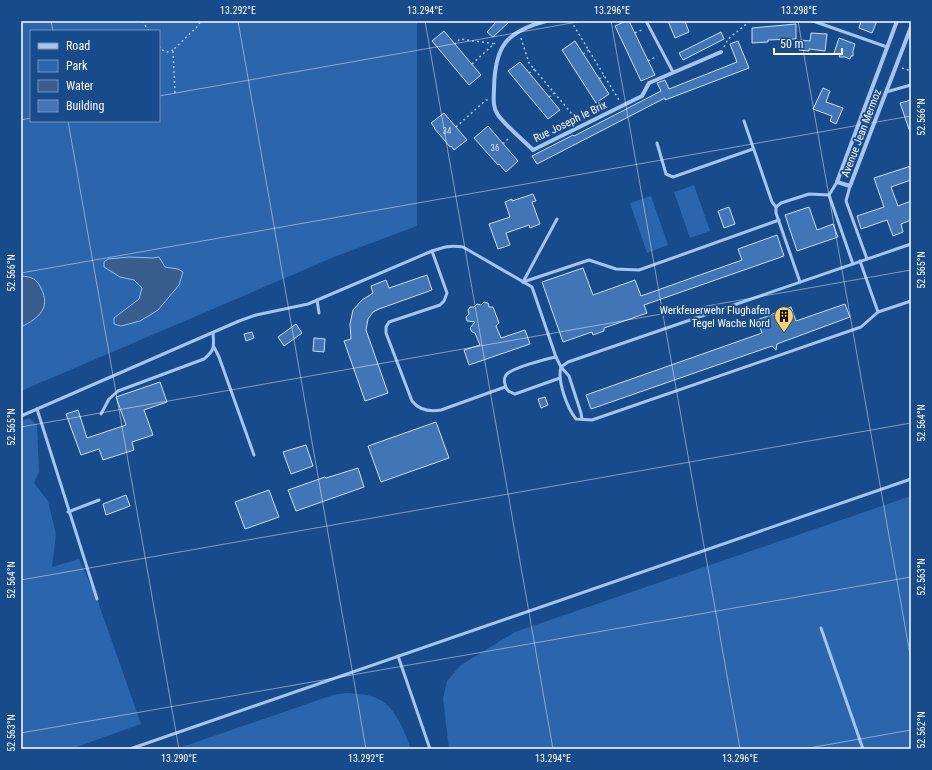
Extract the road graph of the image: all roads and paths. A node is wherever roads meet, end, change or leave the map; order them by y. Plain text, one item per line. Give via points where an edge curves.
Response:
1 (142, 21) edge
2 (200, 21) edge
3 (545, 21) edge
4 (571, 21) edge
5 (646, 21) edge
6 (750, 21) edge
7 (813, 21) edge
8 (897, 21) edge
9 (650, 27) junction
10 (911, 27) edge
11 (148, 30) edge
12 (519, 31) junction
13 (635, 33) dead end
14 (495, 43) junction
15 (454, 44) dead end
16 (502, 46) junction
17 (160, 47) edge
18 (887, 47) junction
19 (173, 50) junction
20 (589, 50) junction
21 (721, 52) joint
22 (663, 53) junction
23 (583, 54) dead end
24 (648, 61) dead end
25 (472, 64) dead end
26 (896, 66) junction
27 (534, 69) junction
28 (911, 71) edge
29 (673, 72) junction
30 (529, 73) dead end
31 (605, 75) junction
32 (599, 79) dead end
33 (911, 85) edge
34 (175, 92) dead end
35 (886, 92) junction
36 (554, 93) junction
37 (549, 97) dead end
38 (494, 99) junction
39 (623, 105) junction
40 (744, 121) dead end
41 (582, 126) junction
42 (456, 127) dead end
43 (515, 132) junction
44 (657, 143) dead end
45 (503, 144) dead end
46 (753, 149) junction
47 (837, 182) junction
48 (850, 186) junction
49 (829, 195) junction
50 (776, 207) junction
51 (557, 219) dead end
52 (779, 220) junction
53 (911, 244) edge
54 (432, 251) junction
55 (867, 259) junction
56 (860, 261) junction
57 (853, 264) junction
58 (523, 282) junction
59 (800, 282) junction
60 (317, 300) junction
61 (911, 301) edge
62 (878, 312) junction
63 (319, 313) dead end
64 (213, 333) junction
65 (214, 347) junction
66 (556, 357) junction
67 (561, 366) junction
68 (560, 378) junction
69 (505, 387) junction
70 (37, 409) junction
71 (101, 414) dead end
72 (21, 416) edge
73 (582, 419) junction
74 (254, 455) dead end
75 (911, 478) edge
76 (99, 500) dead end
77 (68, 512) junction
78 (97, 599) dead end
79 (821, 628) dead end
80 (398, 656) junction
81 (130, 749) edge
82 (430, 749) edge
83 (863, 749) edge

1 - 11 path
2 - 19 path
3 - 12 street, Rue Joseph le Brix
4 - 20 path
5 - 9 lane
6 - 21 path via 728,39
7 - 18 lane
8 - 18 street, Avenue Jean Mermoz
9 - 13 path
9 - 22 lane
10 - 26 street, Avenue Jean Mermoz
12 - 16 street, Rue Joseph le Brix
12 - 27 path via 529,63
14 - 15 path via 460,39
14 - 16 path
14 - 25 path
16 - 38 street, Rue Joseph le Brix via 495,69
17 - 19 path via 167,52
18 - 47 street, Avenue Jean Mermoz
19 - 34 path
20 - 23 path
20 - 31 path
21 - 29 street, Rue Joseph le Brix
22 - 24 path
22 - 29 lane
26 - 28 path
26 - 35 street, Avenue Jean Mermoz
27 - 30 path
27 - 36 path
29 - 39 street, Rue Joseph le Brix via 649,83 642,96
31 - 32 path
31 - 39 path
33 - 35 lane
35 - 48 street, Avenue Jean Mermoz
36 - 37 path
36 - 41 path
38 - 42 path via 486,100
38 - 43 street, Rue Joseph le Brix via 498,115
39 - 41 street, Rue Joseph le Brix
40 - 46 lane
41 - 43 street, Rue Joseph le Brix via 533,150
43 - 45 path
44 - 46 lane via 666,174 673,177
46 - 50 lane
47 - 48 street, Avenue Jean Mermoz
47 - 49 lane
48 - 55 lane via 846,201
49 - 50 lane via 809,194
49 - 57 lane
50 - 52 lane
51 - 58 lane
52 - 58 lane via 639,270 616,269 589,260
52 - 59 lane
53 - 55 lane
54 - 58 lane via 453,245 463,247
54 - 60 lane
54 - 69 lane via 447,293 444,301 440,305 389,322 386,327 412,401 423,410 441,410
55 - 56 lane
56 - 57 lane
56 - 62 lane
57 - 59 lane
58 - 66 lane via 532,287
59 - 67 lane
60 - 63 lane
60 - 64 lane via 256,315
61 - 62 lane
62 - 73 lane via 861,327 592,420
64 - 65 lane
64 - 70 lane
65 - 71 lane via 204,359 118,391 109,399
65 - 74 lane
66 - 67 lane
66 - 69 lane via 506,374
67 - 68 lane
67 - 73 lane via 569,376
68 - 69 lane via 516,394 509,392
68 - 73 lane via 571,413
70 - 72 lane
70 - 77 lane
75 - 80 lane
76 - 77 lane
77 - 78 lane
79 - 83 lane
80 - 81 lane
80 - 82 lane

